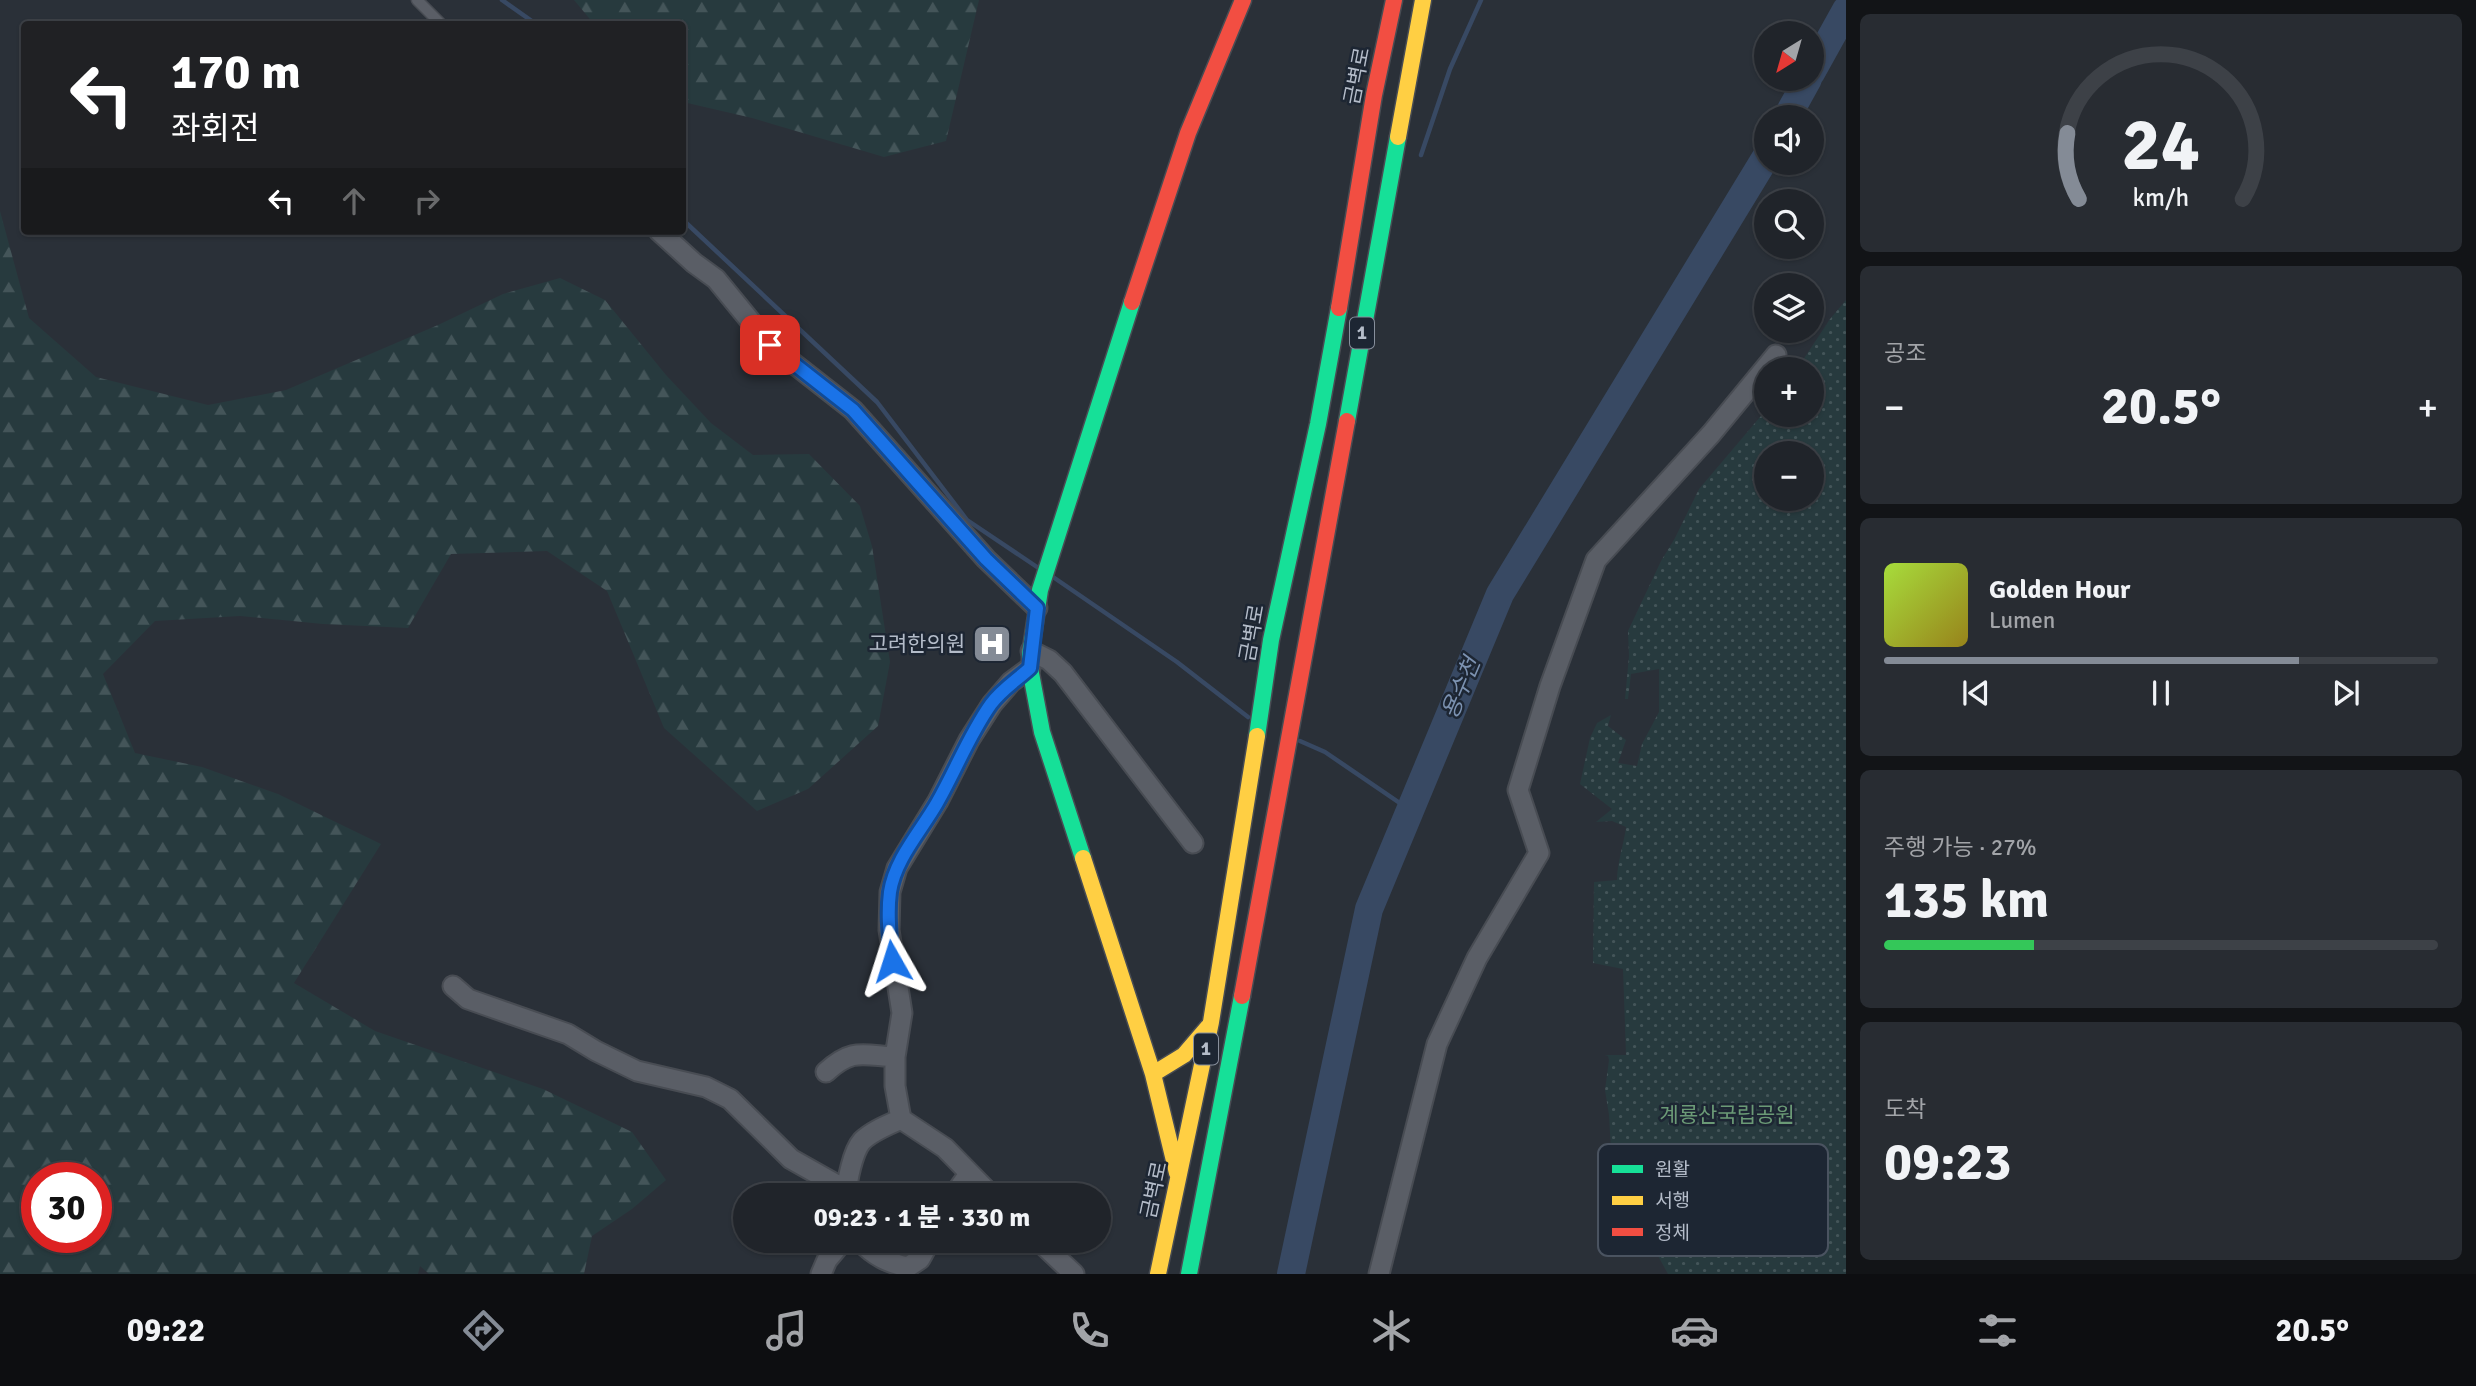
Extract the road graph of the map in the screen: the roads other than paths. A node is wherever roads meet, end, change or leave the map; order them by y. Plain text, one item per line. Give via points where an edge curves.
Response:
1 (417, 0) edge
2 (1243, 0) edge
3 (1394, 0) edge
4 (1423, 0) edge
5 (438, 21) edge
6 (663, 235) edge
7 (1776, 355) dead end
8 (1038, 599) junction
9 (1031, 659) junction
10 (1193, 843) dead end
11 (453, 986) dead end
12 (1211, 1022) junction
13 (895, 1057) junction
14 (826, 1072) dead end
15 (1153, 1074) junction
16 (901, 1119) junction
17 (969, 1174) junction
18 (1178, 1177) junction
19 (831, 1183) edge
20 (849, 1183) edge
21 (963, 1183) edge
22 (978, 1183) edge
23 (1208, 1183) junction
24 (833, 1253) edge
25 (874, 1253) edge
26 (923, 1253) edge
27 (1052, 1253) edge
28 (821, 1274) edge
29 (1074, 1274) edge
30 (1158, 1274) edge
31 (1189, 1274) edge
32 (1379, 1274) edge

1 - 5 lane
2 - 8 main road via 1188,133
3 - 12 main road, 금벽로 / 1 via 1320,411 1270,640
4 - 23 main road, 1
6 - 8 street via 716,279 770,345 853,410 986,559
7 - 32 street via 1596,560 1518,790 1539,853 1477,958 1437,1044
8 - 9 main road
9 - 10 street via 1049,660 1063,673
9 - 13 street via 992,704 897,868 890,892 889,930 902,1013
9 - 15 main road via 1042,732
11 - 19 street via 468,999 568,1034 637,1070 706,1087 730,1098 791,1159
12 - 15 main road via 1196,1045
12 - 18 main road, 금벽로 / 1
13 - 14 street via 854,1054 841,1058
13 - 16 street
15 - 18 main road
16 - 17 street via 945,1148
16 - 20 street via 860,1143
17 - 21 street
17 - 22 street
18 - 23 main road
18 - 30 main road, 금벽로 / 1
23 - 31 main road, 1
24 - 28 street
25 - 26 street via 889,1263 908,1267
27 - 29 street

